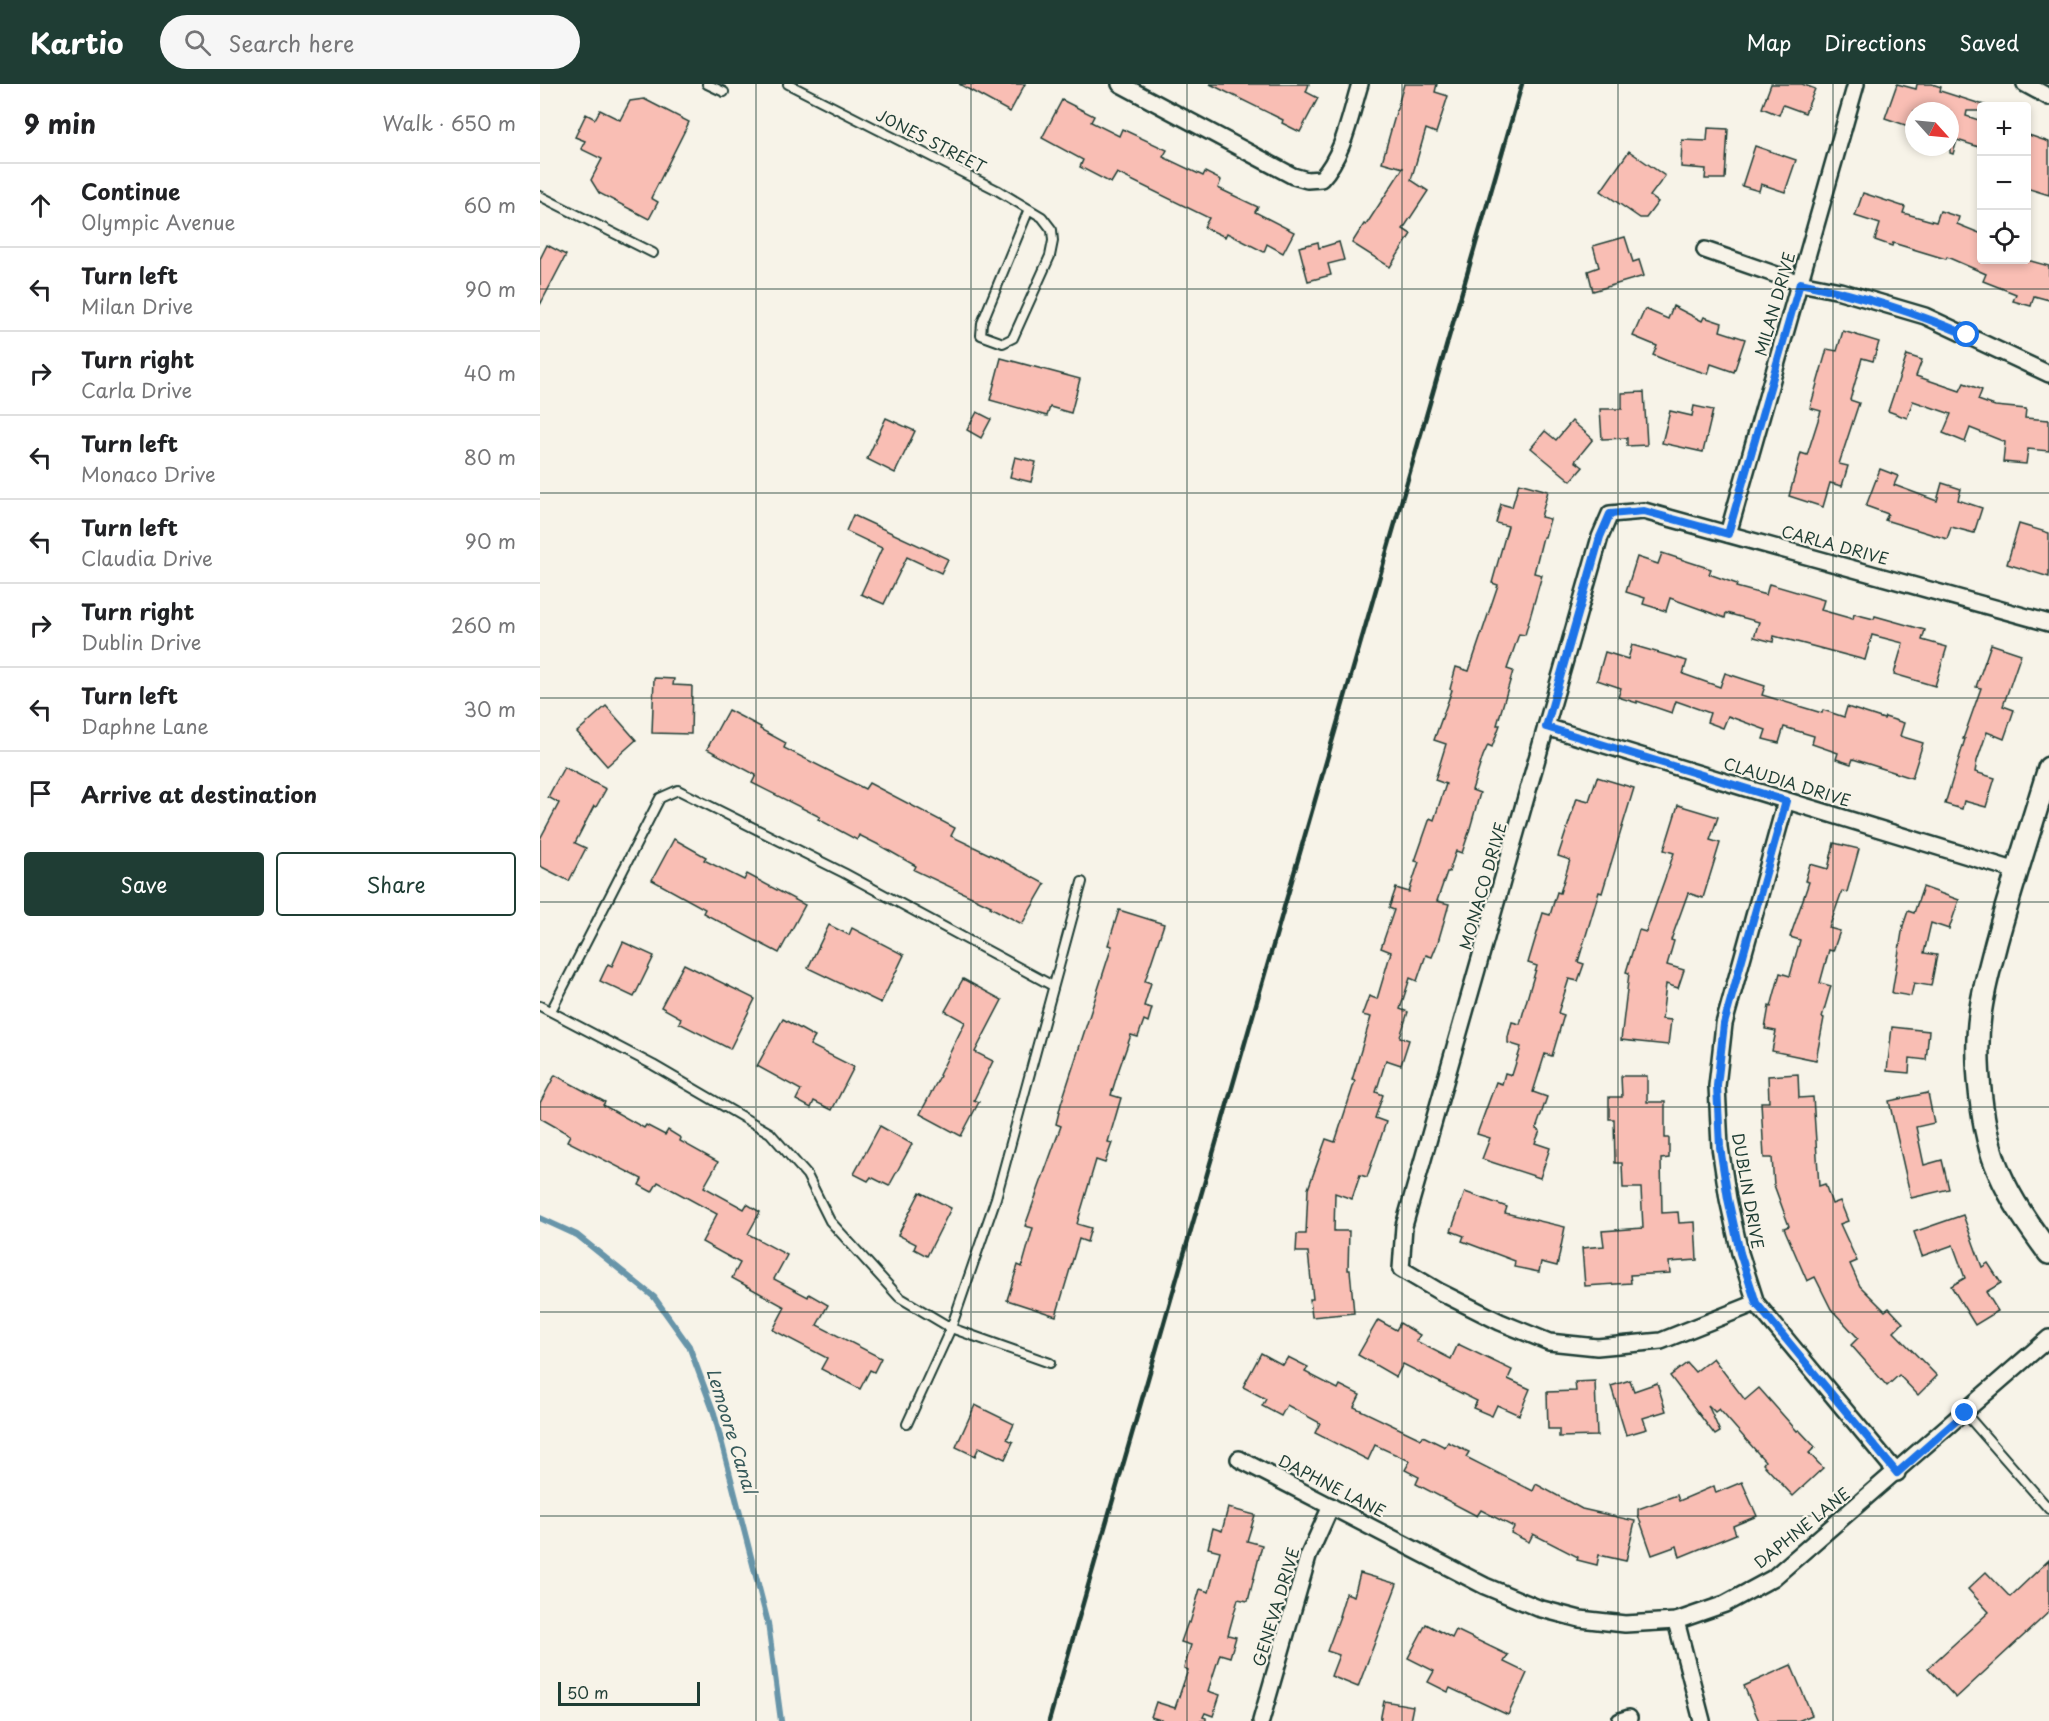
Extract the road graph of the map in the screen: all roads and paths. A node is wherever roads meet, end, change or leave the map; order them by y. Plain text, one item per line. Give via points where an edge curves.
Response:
1 (708, 84) edge
2 (788, 84) edge
3 (1120, 84) edge
4 (1360, 84) edge
5 (1856, 84) edge
6 (2025, 84) edge
7 (724, 92) dead end
8 (2049, 97) edge
9 (540, 196) edge
10 (1029, 209) junction
11 (1706, 250) dead end
12 (652, 253) dead end
13 (1800, 283) junction
14 (2049, 374) edge
15 (1610, 514) joint
16 (1728, 534) junction
17 (2049, 622) edge
18 (1546, 727) junction
19 (2049, 768) edge
20 (1786, 801) junction
21 (2017, 871) junction
22 (1082, 882) dead end
23 (1053, 986) junction
24 (540, 1006) edge
25 (551, 1011) junction
26 (2049, 1253) edge
27 (1756, 1303) junction
28 (951, 1328) junction
29 (2049, 1338) edge
30 (1050, 1363) dead end
31 (1965, 1413) junction
32 (907, 1424) dead end
33 (1239, 1459) dead end
34 (1897, 1473) junction
35 (1331, 1506) junction
36 (2049, 1509) edge
37 (1676, 1621) junction
38 (1260, 1721) edge
39 (1702, 1721) edge

1 - 7 lane
2 - 10 lane, JONES STREET
3 - 4 street via 1306,180 1321,179 1337,157
5 - 13 street, MILAN DRIVE
6 - 8 street
9 - 12 lane
10 - 10 lane, JONES STREET via 1052,230 1053,241 1013,338 1003,343 981,335 982,323
11 - 13 street
13 - 14 street via 1925,316
13 - 16 street, MILAN DRIVE
15 - 16 street, CARLA DRIVE via 1644,511
15 - 18 street, MONACO DRIVE
16 - 17 street, CARLA DRIVE
18 - 20 street, CLAUDIA DRIVE
18 - 27 street, MONACO DRIVE via 1404,1226 1401,1269 1490,1317 1549,1342 1597,1347 1661,1341
19 - 21 street
20 - 21 street, CLAUDIA DRIVE
20 - 27 street, DUBLIN DRIVE via 1724,1024 1717,1086 1728,1199
21 - 26 street via 1982,997 1978,1040 1981,1100 1998,1171 2021,1216
22 - 23 lane
23 - 25 lane via 678,789 660,798
23 - 28 lane via 996,1198
24 - 25 lane
25 - 28 lane via 770,1133 807,1175 830,1221 899,1297
27 - 34 street, DUBLIN DRIVE
28 - 30 lane
28 - 32 lane
29 - 31 street, DAPHNE LANE
31 - 34 street, DAPHNE LANE
31 - 36 lane
33 - 35 street, DAPHNE LANE
34 - 37 street, DAPHNE LANE via 1773,1578 1725,1604
35 - 37 street, DAPHNE LANE via 1485,1586 1538,1608 1580,1619 1624,1624
35 - 38 street, GENEVA DRIVE via 1308,1557
37 - 39 street

